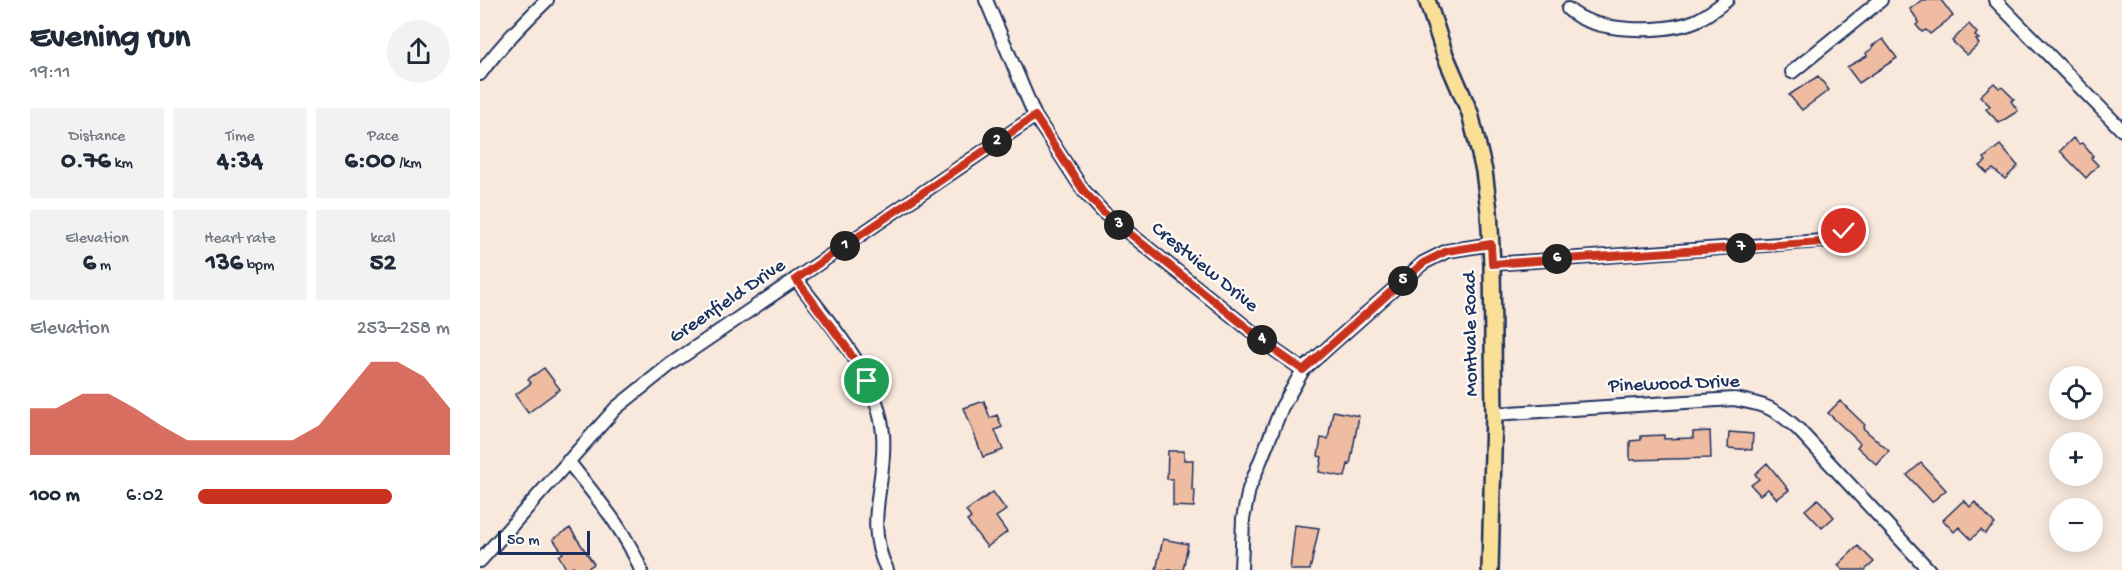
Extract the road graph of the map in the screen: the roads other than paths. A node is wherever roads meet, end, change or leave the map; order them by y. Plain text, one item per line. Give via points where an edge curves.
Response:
1 (547, 0) edge
2 (986, 0) edge
3 (1427, 0) edge
4 (1727, 0) edge
5 (1881, 0) edge
6 (1995, 0) edge
7 (1568, 9) dead end
8 (1792, 72) dead end
9 (480, 74) edge
10 (1035, 116) junction
11 (2120, 122) edge
12 (1844, 231) dead end
13 (1491, 244) junction
14 (1492, 264) junction
15 (796, 279) junction
16 (1303, 370) junction
17 (1494, 414) junction
18 (568, 461) junction
19 (480, 561) edge
20 (641, 570) edge
21 (887, 570) edge
22 (1241, 570) edge
23 (1490, 570) edge
24 (1929, 570) edge

1 - 9 street
2 - 10 street, Crestview Drive
3 - 13 main road, Montvale Road via 1470,114 1484,171
4 - 7 street via 1696,20 1669,28 1638,29 1594,23
5 - 8 street
6 - 11 street
10 - 15 street, Greenfield Drive
10 - 16 street, Crestview Drive via 1083,190 1103,212
12 - 14 street via 1822,242
13 - 14 main road, Montvale Road
13 - 16 street via 1447,251 1423,263
14 - 17 main road, Montvale Road
15 - 18 street, Greenfield Drive via 671,364 616,408
15 - 21 street via 847,348 879,411 882,468 875,522
16 - 22 street via 1282,407 1249,489
17 - 23 main road, Montvale Road
17 - 24 street, Pinewood Drive via 1734,399 1758,403 1781,413 1798,429
18 - 19 street, Greenfield Drive
18 - 20 street via 611,516

